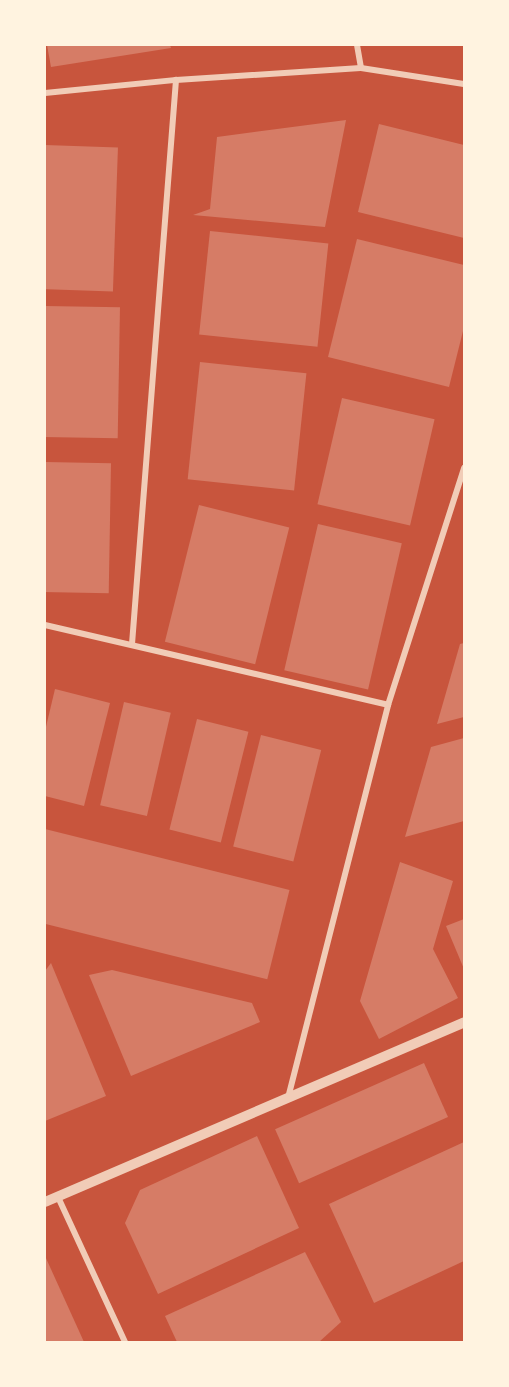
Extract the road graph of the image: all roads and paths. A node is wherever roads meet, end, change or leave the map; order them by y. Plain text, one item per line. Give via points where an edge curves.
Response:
1 (357, 45) edge
2 (361, 68) junction
3 (176, 80) junction
4 (464, 84) edge
5 (45, 93) edge
6 (464, 468) edge
7 (45, 625) edge
8 (132, 644) junction
9 (388, 705) junction
10 (464, 1022) edge
11 (288, 1098) junction
12 (58, 1197) junction
13 (45, 1202) edge
14 (125, 1342) edge

1 - 2 street
2 - 3 street
2 - 4 street
3 - 5 street
3 - 8 street
6 - 9 street
7 - 8 street
8 - 9 street
9 - 11 street
10 - 11 street
11 - 12 street
12 - 13 street
12 - 14 street

